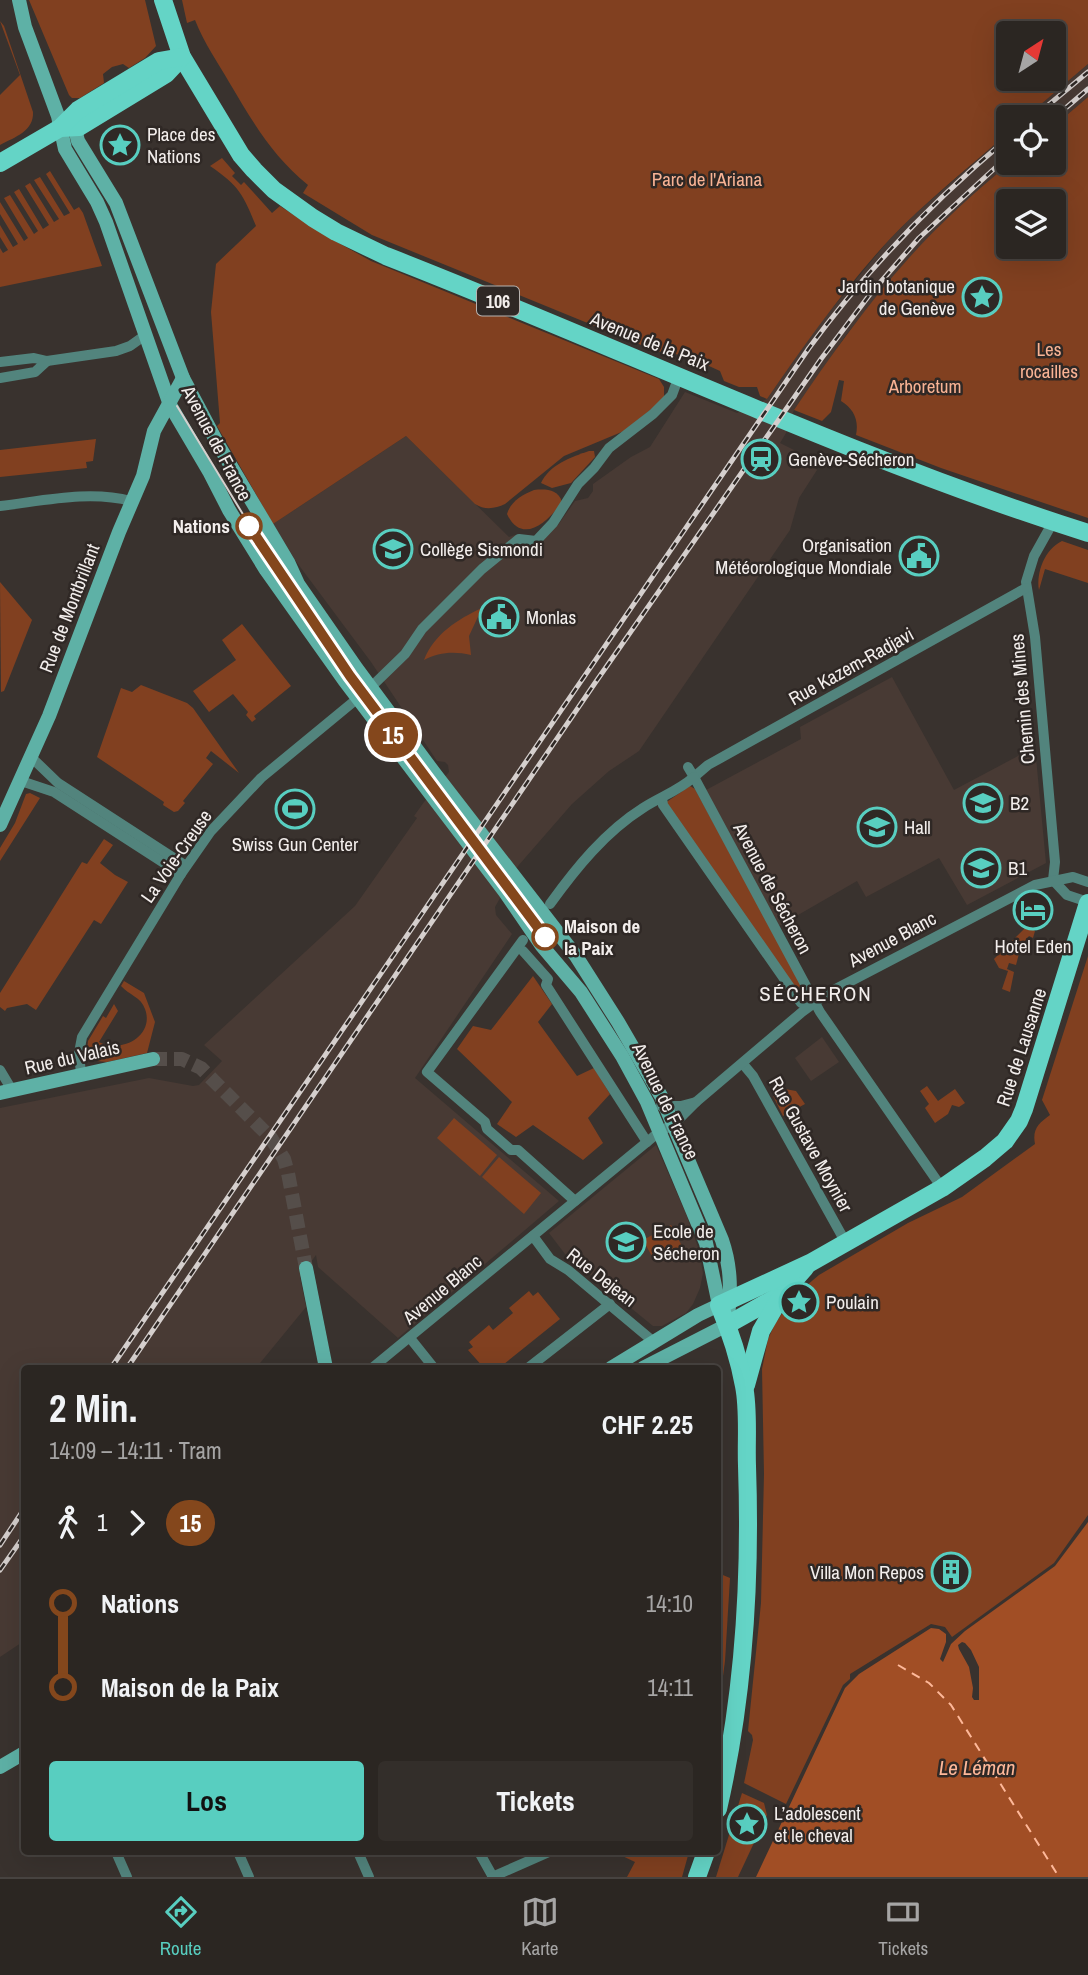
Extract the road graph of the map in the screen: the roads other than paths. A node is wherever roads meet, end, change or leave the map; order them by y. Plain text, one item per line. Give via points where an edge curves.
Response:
1 (19, 0) edge
2 (163, 0) edge
3 (181, 57) junction
4 (79, 127) junction
5 (60, 128) junction
6 (0, 163) edge
7 (144, 336) junction
8 (47, 361) junction
9 (0, 362) edge
10 (679, 376) junction
11 (0, 378) edge
12 (183, 378) junction
13 (170, 404) junction
14 (131, 501) junction
15 (0, 506) edge
16 (1053, 522) junction
17 (1088, 533) edge
18 (1026, 588) junction
19 (371, 687) junction
20 (358, 698) junction
21 (31, 757) junction
22 (691, 772) junction
23 (429, 779) junction
24 (21, 781) junction
25 (61, 791) junction
26 (662, 798) junction
27 (0, 825) edge
28 (183, 870) junction
29 (1053, 880) junction
30 (1088, 882) edge
31 (1088, 902) edge
32 (550, 904) dead end
33 (814, 1002) junction
34 (801, 1003) dead end
35 (153, 1059) tunnel mouth
36 (743, 1064) junction
37 (0, 1070) edge
38 (81, 1074) junction
39 (6, 1091) edge
40 (696, 1102) junction
41 (663, 1106) junction
42 (674, 1124) junction
43 (660, 1132) junction
44 (647, 1142) junction
45 (947, 1185) junction
46 (575, 1201) junction
47 (534, 1236) junction
48 (846, 1243) junction
49 (810, 1263) junction
50 (306, 1268) tunnel mouth
51 (782, 1294) junction
52 (725, 1303) junction
53 (610, 1304) junction
54 (727, 1325) junction
55 (410, 1338) junction
56 (654, 1342) junction
57 (324, 1362) edge
58 (376, 1365) edge
59 (432, 1365) edge
60 (532, 1365) edge
61 (616, 1365) edge
62 (649, 1365) edge
63 (745, 1388) junction
64 (21, 1745) edge
65 (21, 1755) edge
66 (0, 1756) edge
67 (0, 1767) edge
68 (721, 1794) edge
69 (119, 1855) edge
70 (239, 1855) edge
71 (359, 1855) edge
72 (481, 1855) edge
73 (541, 1855) edge
74 (705, 1855) edge
75 (127, 1877) edge
76 (249, 1877) edge
77 (369, 1877) edge
78 (492, 1877) edge
79 (697, 1877) edge

1 - 5 main road, Avenue de France
2 - 3 main road
3 - 4 main road via 166,74
3 - 5 main road via 159,61 75,112
3 - 10 main road, Avenue de la Paix / 106 via 242,156 290,202 336,232
4 - 5 main road
4 - 12 main road, Avenue de France via 78,141 116,203
5 - 6 main road
5 - 7 main road, Avenue de France via 65,149 106,222
7 - 8 street via 116,351
7 - 13 main road, Avenue de France
8 - 9 street
8 - 11 street via 35,372
10 - 16 main road, Avenue de la Paix / 106
10 - 19 street via 672,396 608,449 536,541 519,539 482,569
12 - 13 main road, Rue de Montbrillant
12 - 19 main road, Avenue de France via 298,584
13 - 14 main road, Rue de Montbrillant via 154,431 143,476
13 - 20 main road, Avenue de France via 266,570
14 - 15 street via 88,496
14 - 21 main road, Rue de Montbrillant
16 - 17 main road, Avenue de la Paix / 106
16 - 18 street, Chemin des Mines via 1034,555
18 - 22 street, Rue Kazem-Radjavi
18 - 29 street, Chemin des Mines via 1032,612
19 - 20 main road
19 - 23 main road, Avenue de France
20 - 23 main road, Avenue de France
20 - 28 street, La Voie-Creuse via 250,788
21 - 24 main road, Rue de Montbrillant
21 - 25 street
22 - 26 street, Rue Kazem-Radjavi via 682,787
22 - 33 street, Avenue de Sécheron
23 - 41 main road, Avenue de France via 576,956 637,1053
23 - 43 main road, Avenue de France via 516,912 581,992 642,1092
24 - 25 street
24 - 27 main road, Rue de Montbrillant
25 - 28 street
26 - 32 street, Rue Kazem-Radjavi via 643,807 598,845
26 - 34 street via 663,806
28 - 38 street, La Voie-Creuse via 82,1037
29 - 30 street, Avenue Blanc via 1073,877
29 - 31 street via 1067,895
29 - 33 street, Avenue Blanc via 1006,899
31 - 45 main road, Rue de Lausanne via 1019,1121 996,1150
33 - 36 street, Avenue Blanc
33 - 45 street, Avenue de Sécheron
35 - 38 main road, Rue du Valais
36 - 40 street, Avenue Blanc
36 - 48 street, Rue Gustave Moynier
37 - 39 street
38 - 39 main road, Rue du Valais
40 - 41 street
40 - 42 street, Avenue Blanc
41 - 42 main road, Avenue de France
42 - 43 street, Avenue Blanc
42 - 52 main road, Avenue de France via 724,1246 731,1279
43 - 44 street, Avenue Blanc
43 - 52 main road, Avenue de France via 706,1243
44 - 46 street, Avenue Blanc
44 - 46 street, Avenue de France via 523,945 428,1072 485,1122 487,1129
45 - 48 main road, Rue de Lausanne
46 - 47 street, Avenue Blanc
47 - 53 street, Rue Dejean via 550,1259
47 - 55 street, Avenue Blanc
48 - 49 main road, Rue de Lausanne
49 - 51 main road, Rue de Lausanne
49 - 52 main road, Rue de Lausanne
50 - 57 main road
51 - 54 main road, Rue de Lausanne
51 - 63 main road via 761,1331
52 - 54 main road, Avenue de France
52 - 56 main road, Rue de Lausanne
53 - 56 street, Rue Dejean
53 - 60 street
54 - 62 main road, Rue de Lausanne
54 - 63 main road, Avenue de France
55 - 58 street, Avenue Blanc
55 - 59 street
56 - 61 main road, Rue de Lausanne
63 - 68 main road, Avenue de France via 747,1588 731,1744
64 - 66 main road
65 - 67 main road
69 - 75 street
70 - 76 street
71 - 77 street
72 - 78 street
73 - 78 street
74 - 79 main road

